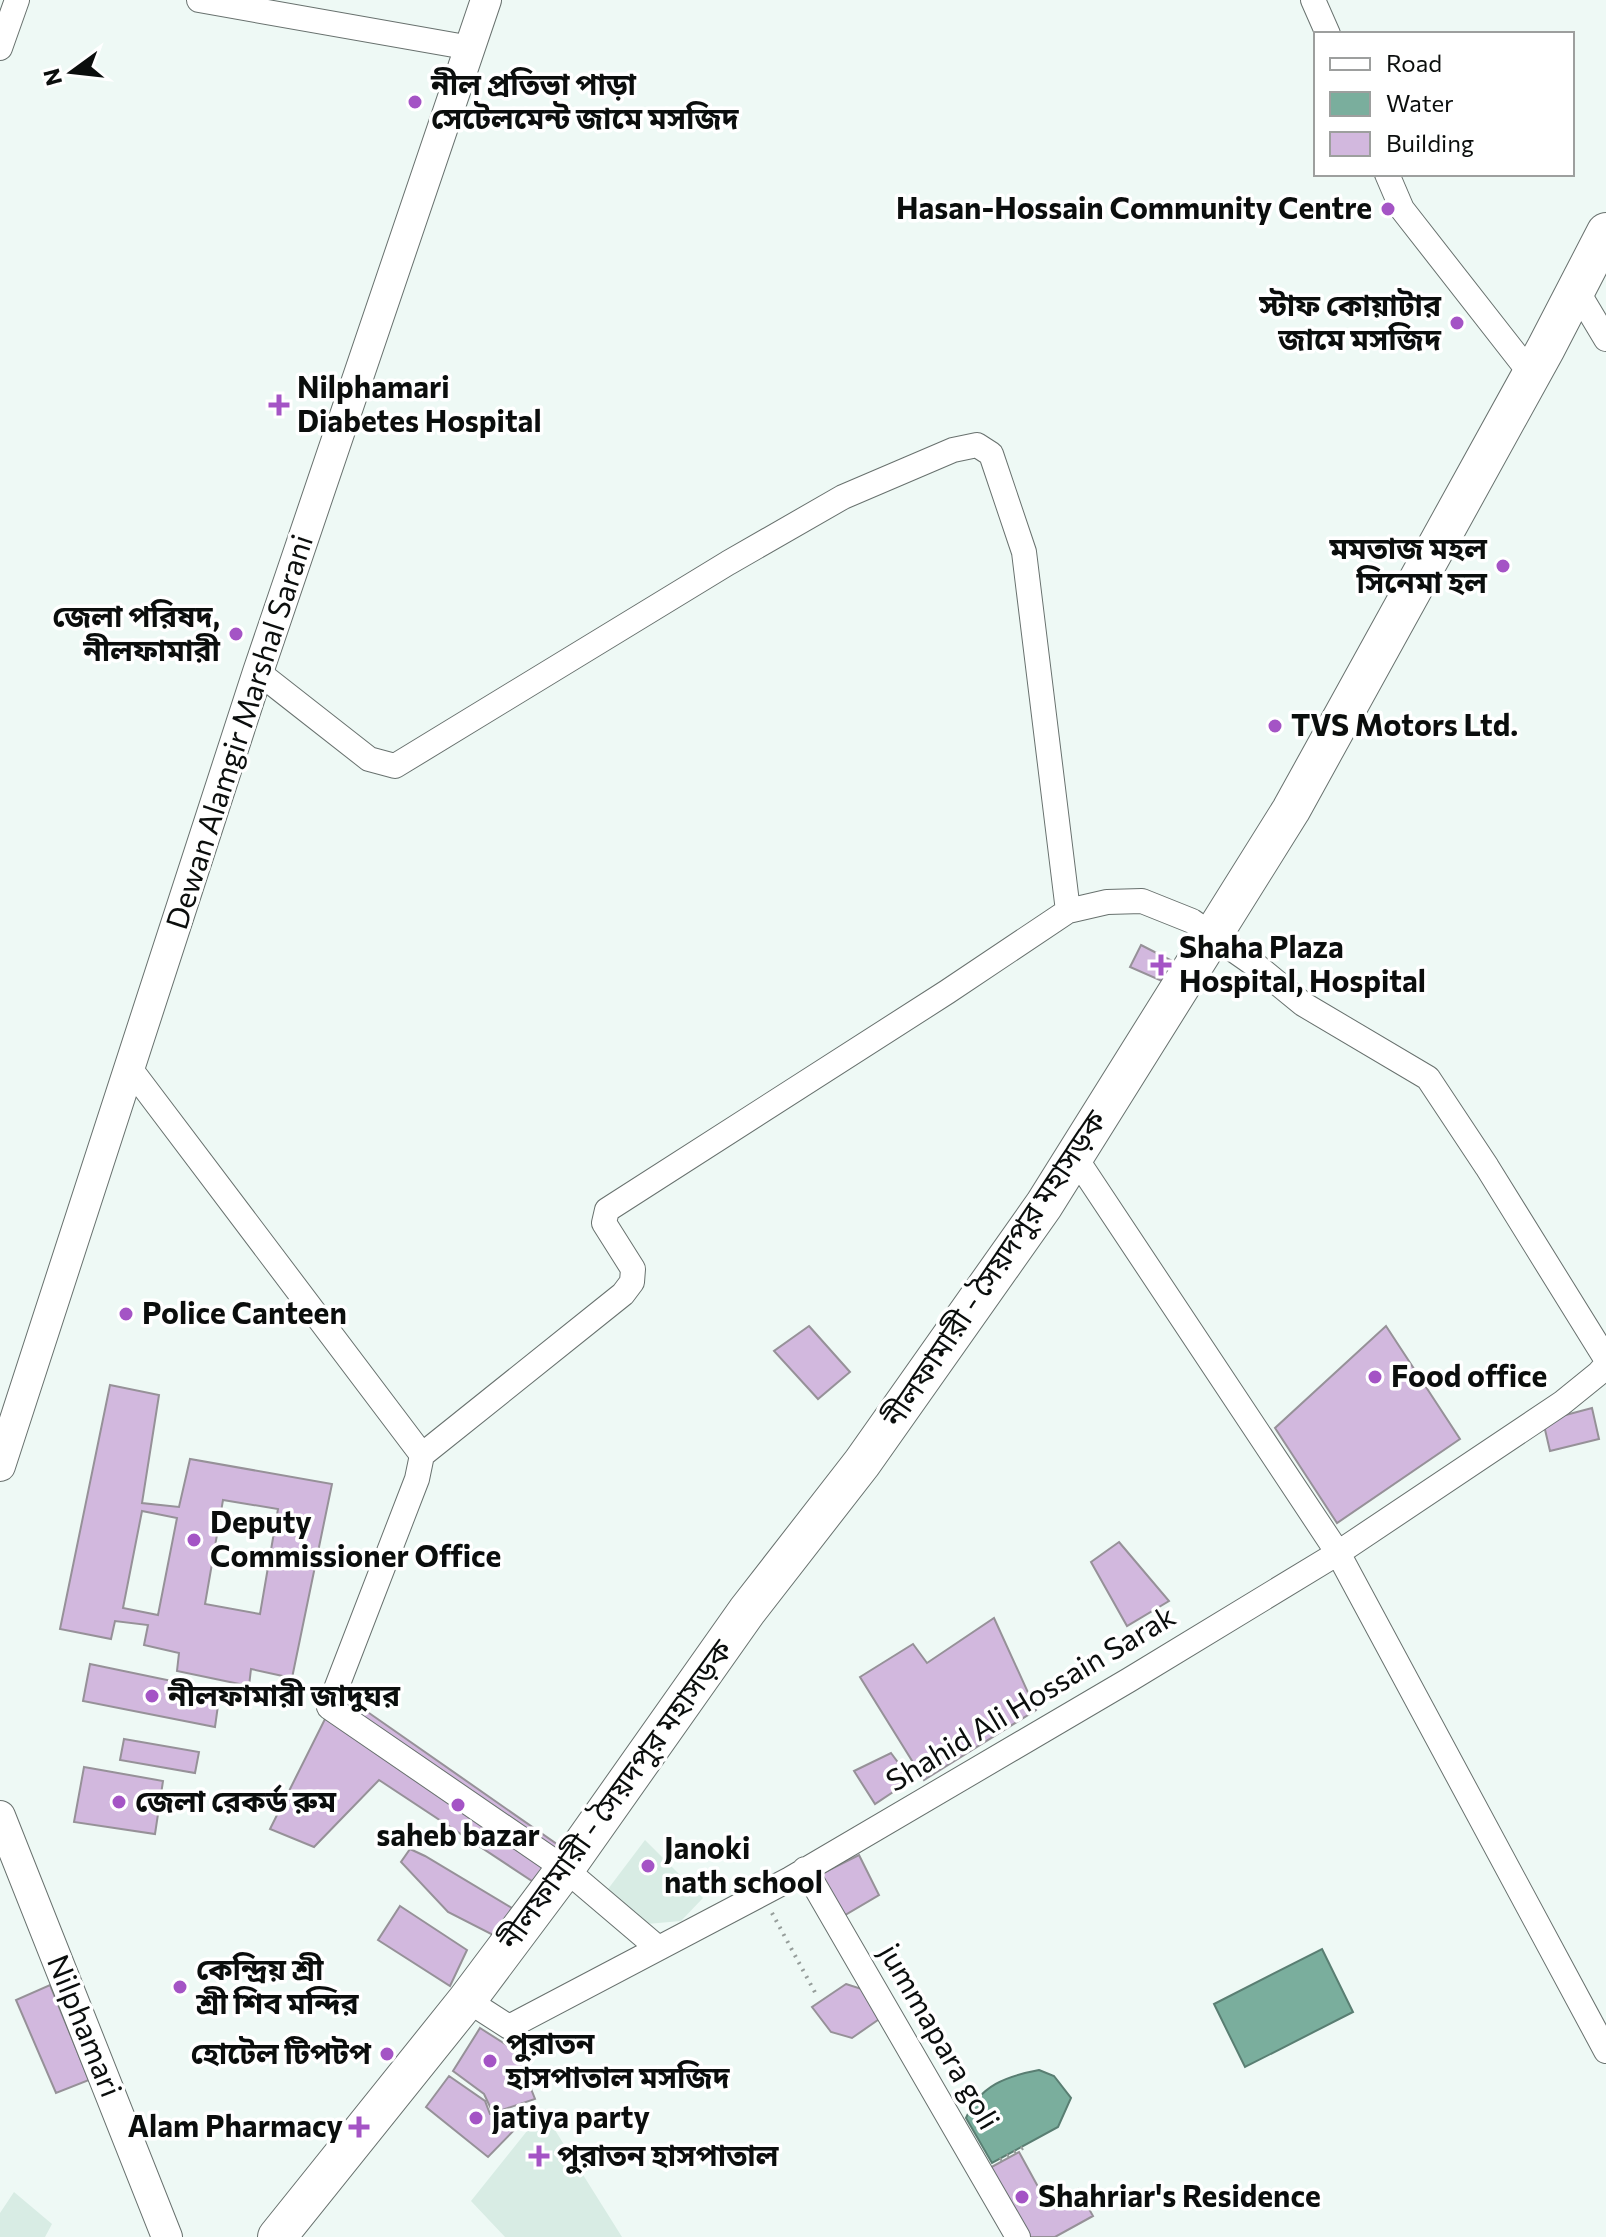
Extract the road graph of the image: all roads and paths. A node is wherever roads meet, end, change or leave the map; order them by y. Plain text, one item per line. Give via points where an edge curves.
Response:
1 (17, 0) edge
2 (199, 0) edge
3 (486, 0) edge
4 (1313, 0) edge
5 (1327, 32) edge
6 (0, 48) edge
7 (471, 48) junction
8 (1388, 176) edge
9 (1606, 232) edge
10 (1576, 289) junction
11 (1606, 339) edge
12 (1531, 374) junction
13 (258, 672) junction
14 (1068, 911) junction
15 (1213, 935) junction
16 (129, 1067) junction
17 (1075, 1157) junction
18 (1604, 1370) edge
19 (422, 1455) junction
20 (0, 1466) edge
21 (1338, 1553) junction
22 (0, 1816) edge
23 (565, 1869) junction
24 (805, 1869) junction
25 (761, 1894) junction
26 (658, 1948) junction
27 (817, 1996) dead end
28 (467, 2000) junction
29 (1606, 2051) edge
30 (1028, 2145) dead end
31 (980, 2171) junction
32 (167, 2237) edge
33 (277, 2237) edge
34 (1018, 2237) edge

1 - 6 street
2 - 7 street
3 - 7 street, Dewan Alamgir Marshal Sarani
4 - 5 street
7 - 13 street, Dewan Alamgir Marshal Sarani
8 - 12 street via 1402,209
9 - 10 main road, নীলফামারী - সৈয়দপুর মহাসড়ক
10 - 11 street
10 - 12 main road, নীলফামারী - সৈয়দপুর মহাসড়ক
12 - 15 main road, নীলফামারী - সৈয়দপুর মহাসড়ক via 1291,810
13 - 14 street via 369,759 395,766 843,497 953,450 977,445 991,454 1024,552
13 - 16 street, Dewan Alamgir Marshal Sarani
14 - 15 street via 1142,901
14 - 19 street via 607,1210 604,1223 633,1269 623,1294
15 - 17 main road, নীলফামারী - সৈয়দপুর মহাসড়ক
15 - 18 street via 1303,1004 1428,1078 1487,1167
16 - 19 street
16 - 20 street, Dewan Alamgir Marshal Sarani
17 - 21 street
17 - 23 main road, নীলফামারী - সৈয়দপুর মহাসড়ক via 862,1463 747,1611
18 - 21 street, Shahid Ali Hossain Sarak
19 - 23 street via 329,1707
21 - 24 street, Shahid Ali Hossain Sarak
21 - 29 street
22 - 32 street, Nilphamari
23 - 26 street
23 - 28 main road, নীলফামারী - সৈয়দপুর মহাসড়ক
24 - 25 street, Shahid Ali Hossain Sarak
24 - 31 street, jummapara goli
25 - 26 street, Shahid Ali Hossain Sarak
25 - 27 path
26 - 28 street, Shahid Ali Hossain Sarak via 509,2027
28 - 33 main road, নীলফামারী - সৈয়দপুর মহাসড়ক
30 - 31 path
31 - 34 street, jummapara goli

